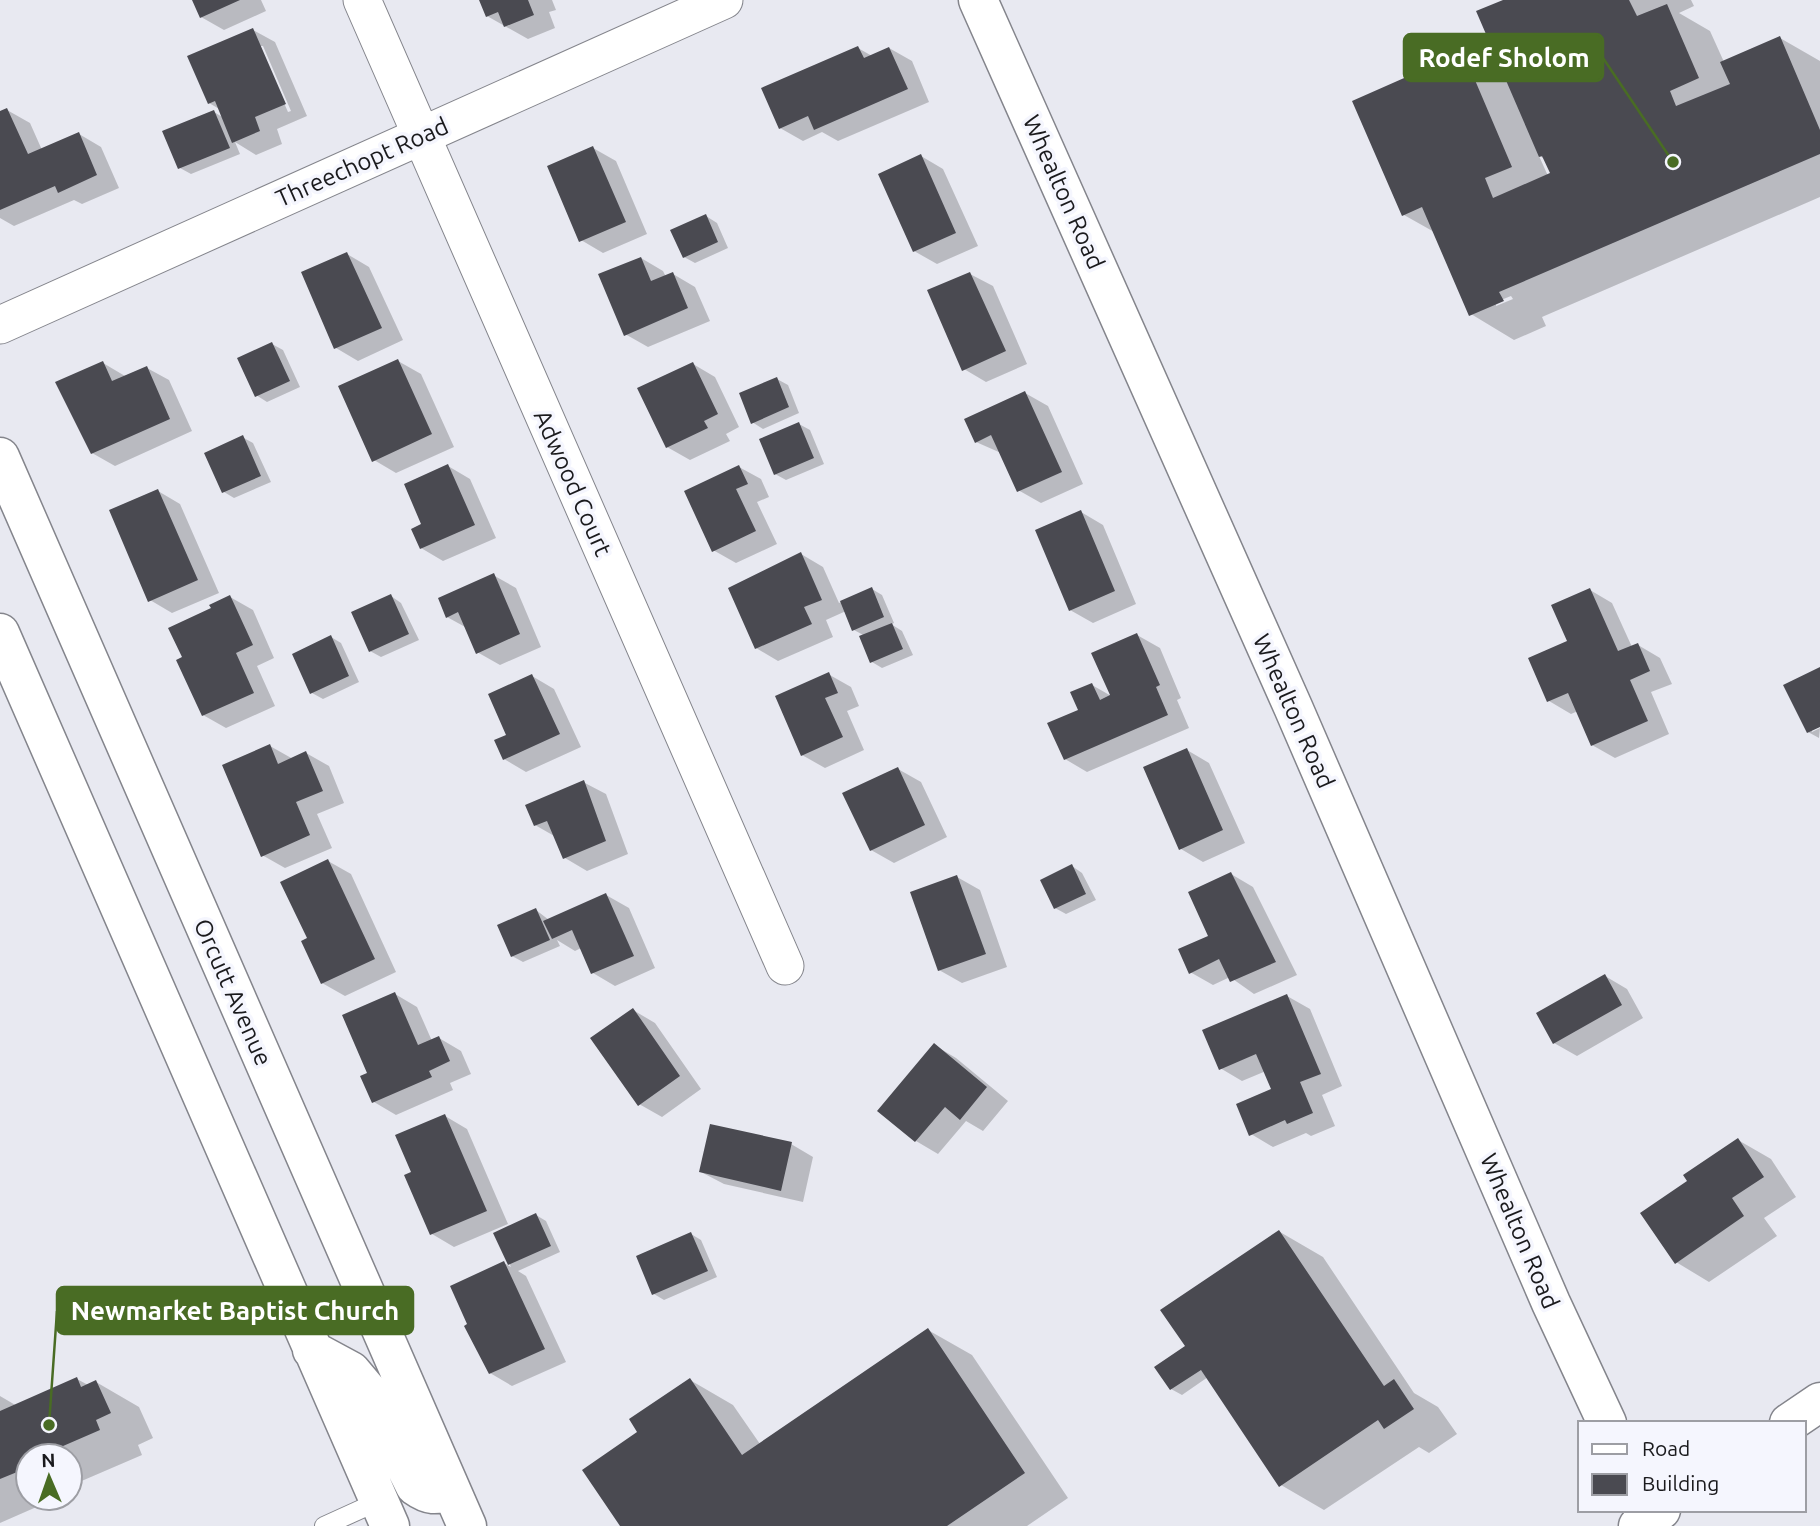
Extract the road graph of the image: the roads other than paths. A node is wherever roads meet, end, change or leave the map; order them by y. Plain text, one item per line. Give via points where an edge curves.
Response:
1 (362, 0) edge
2 (724, 0) edge
3 (978, 0) edge
4 (421, 136) junction
5 (0, 325) edge
6 (0, 457) edge
7 (0, 632) edge
8 (785, 966) dead end
9 (312, 1350) junction
10 (1820, 1402) edge
11 (1606, 1421) edge
12 (1792, 1421) edge
13 (452, 1490) junction
14 (1659, 1512) edge
15 (384, 1514) edge
16 (324, 1526) edge
17 (467, 1526) edge
18 (1638, 1526) edge

1 - 4 street, Adwood Court
2 - 4 street, Threechopt Road
3 - 11 main road, Whealton Road via 1293,707 1550,1303
4 - 5 street, Threechopt Road
4 - 8 street, Adwood Court
6 - 13 main road, Orcutt Avenue
7 - 9 main road
9 - 13 main road via 351,1371 367,1391 415,1486 438,1496
9 - 15 main road
10 - 12 main road
13 - 17 main road, Orcutt Avenue
14 - 18 main road
15 - 16 lane

